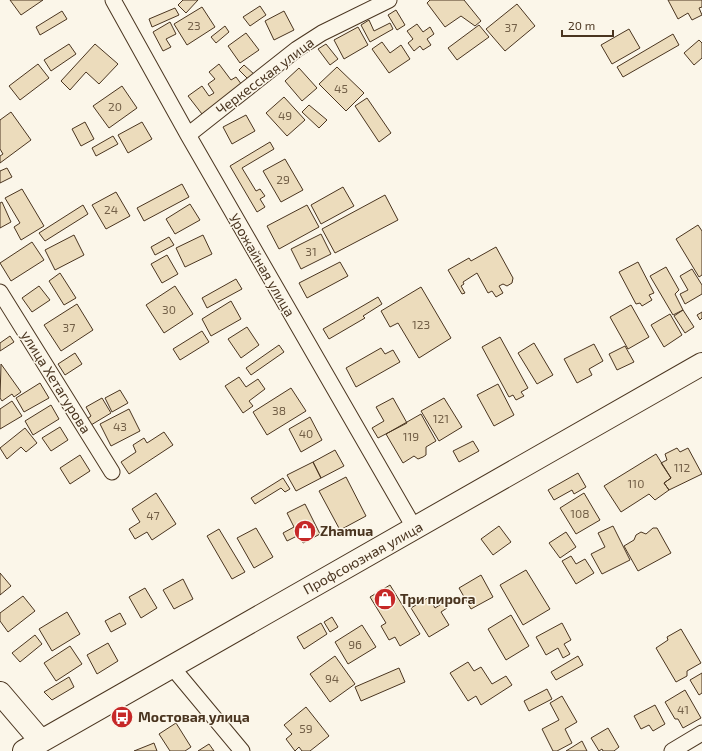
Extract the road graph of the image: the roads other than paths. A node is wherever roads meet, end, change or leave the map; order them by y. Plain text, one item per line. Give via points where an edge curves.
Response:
1 (112, 0) edge
2 (389, 0) edge
3 (188, 135) junction
4 (0, 292) edge
5 (702, 364) edge
6 (112, 472) dead end
7 (414, 529) junction
8 (172, 667) junction
9 (0, 693) edge
10 (702, 733) edge
11 (33, 746) edge
12 (242, 751) edge
13 (672, 751) edge

1 - 3 street, Урожайная улица
2 - 3 street, Черкесская улица via 322,33 297,49
3 - 7 street, Урожайная улица
4 - 6 street, улица Хетагурова
5 - 7 street, Профсоюзная улица
7 - 8 street, Профсоюзная улица
8 - 11 street, Профсоюзная улица
8 - 12 street
9 - 11 street
10 - 13 street

